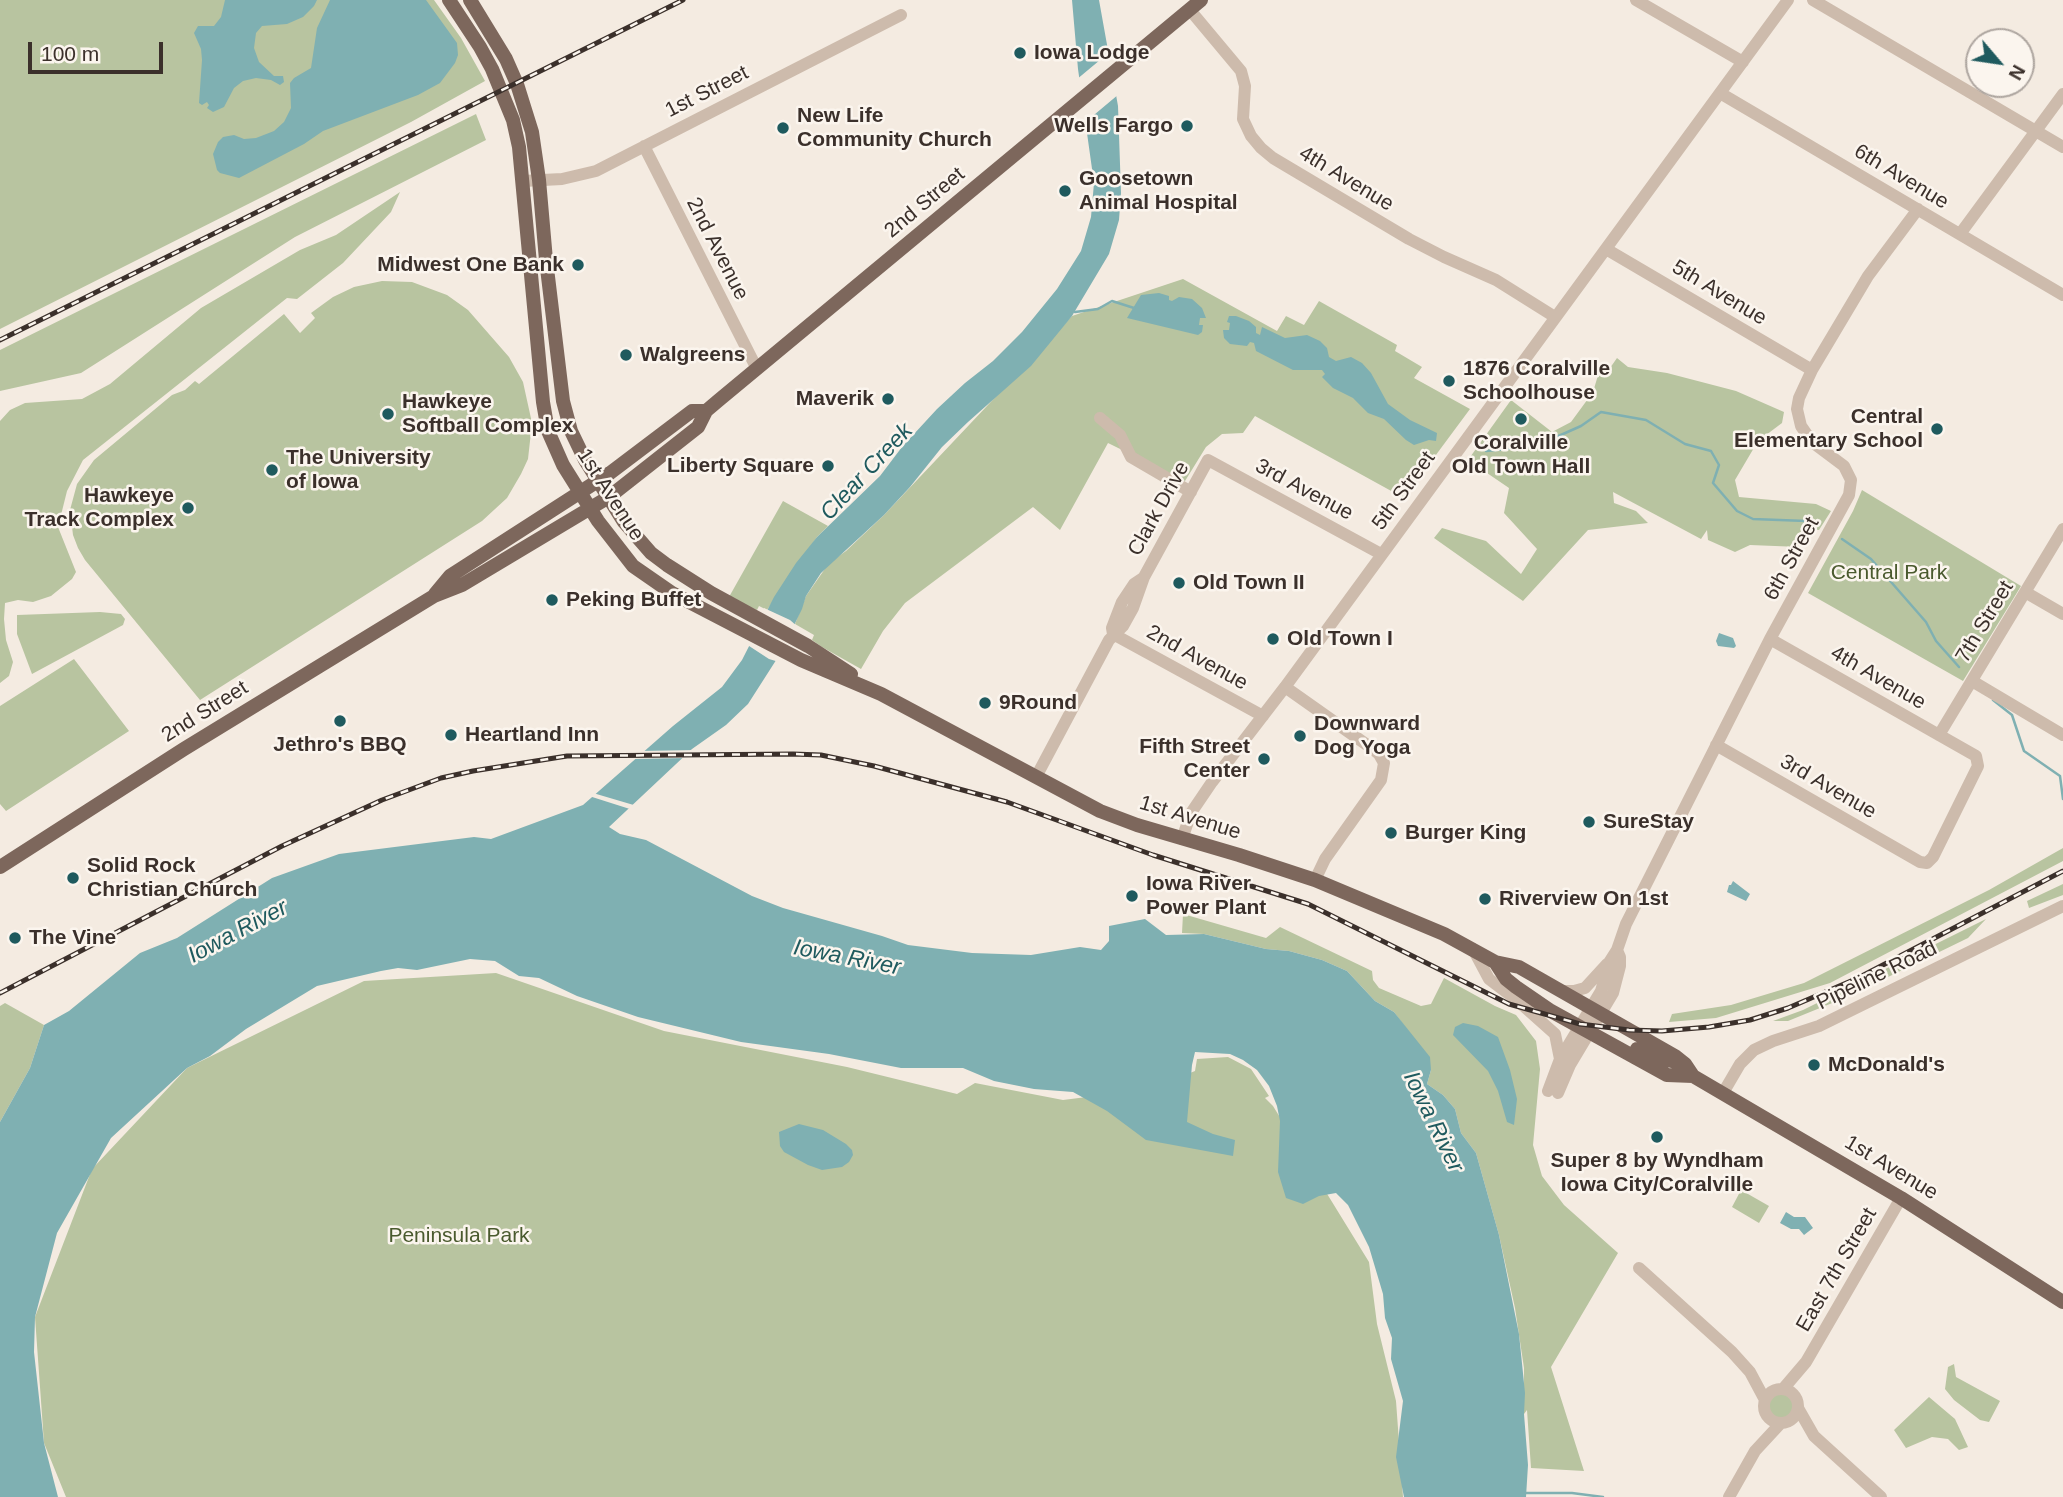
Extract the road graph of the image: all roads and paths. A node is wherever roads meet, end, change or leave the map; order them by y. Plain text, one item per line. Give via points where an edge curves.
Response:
1 (449, 0) edge
2 (470, 0) edge
3 (1636, 0) edge
4 (1788, 0) edge
5 (1813, 0) edge
6 (1195, 5) edge
7 (901, 15) dead end
8 (1743, 62) junction
9 (1720, 93) junction
10 (2063, 94) edge
11 (2036, 131) junction
12 (643, 146) junction
13 (2063, 147) edge
14 (539, 180) junction
15 (523, 181) junction
16 (1918, 209) junction
17 (1960, 234) junction
18 (1605, 249) junction
19 (2063, 295) edge
20 (1555, 317) junction
21 (757, 369) junction
22 (1812, 370) junction
23 (706, 411) junction
24 (1100, 418) dead end
25 (1208, 460) joint
26 (598, 481) junction
27 (580, 491) junction
28 (1191, 492) junction
29 (608, 497) junction
30 (591, 508) junction
31 (2063, 528) edge
32 (1381, 554) junction
33 (2025, 592) junction
34 (434, 596) junction
35 (2063, 614) edge
36 (1113, 634) junction
37 (1770, 639) junction
38 (1972, 681) junction
39 (1284, 687) junction
40 (881, 694) junction
41 (1263, 716) junction
42 (1939, 735) junction
43 (2063, 735) edge
44 (1716, 746) junction
45 (1036, 777) junction
46 (1182, 838) junction
47 (1920, 862) joint
48 (0, 867) edge
49 (1315, 880) junction
50 (2063, 906) edge
51 (1473, 949) junction
52 (1617, 950) junction
53 (1610, 961) junction
54 (1498, 967) junction
55 (1561, 991) junction
56 (1590, 1021) junction
57 (1560, 1059) junction
58 (1689, 1070) junction
59 (1723, 1093) junction
60 (1901, 1198) junction
61 (1639, 1268) dead end
62 (2063, 1302) edge
63 (1806, 1362) junction
64 (1750, 1372) junction
65 (1780, 1389) junction
66 (1765, 1399) junction
67 (1797, 1403) junction
68 (1765, 1413) junction
69 (1783, 1423) junction
70 (1814, 1436) junction
71 (1755, 1451) junction
72 (1729, 1497) edge
73 (1881, 1497) edge

1 - 15 main road, 1st Avenue via 500,87 515,129
2 - 14 main road, 1st Avenue via 517,84 535,146
3 - 8 street
4 - 8 street, 5th Street
5 - 11 street
6 - 20 street, 4th Avenue via 1241,71 1243,119 1261,148 1409,239 1496,280
6 - 21 main road, 2nd Street
7 - 12 street, 1st Street
8 - 9 street, 5th Street
9 - 16 street, 6th Avenue
9 - 18 street, 5th Street
10 - 11 street
11 - 13 street
11 - 17 street
12 - 14 street, 1st Street via 596,171
12 - 21 street, 2nd Avenue
14 - 15 street, 1st Street
14 - 26 main road, 1st Avenue via 566,417
15 - 27 main road, 1st Avenue via 545,415 554,446
16 - 17 street, 6th Avenue
16 - 22 street, 6th Street via 1868,276
17 - 19 street, 6th Avenue
18 - 20 street, 5th Street
18 - 22 street, 5th Avenue
20 - 32 street, 5th Street
21 - 23 main road, 2nd Street
22 - 37 street, 6th Street via 1799,398 1801,426 1812,442 1849,472 1851,488
23 - 26 main road, 2nd Street via 692,411
23 - 29 main road, 2nd Street via 698,427
24 - 28 street via 1120,435 1131,457
25 - 28 street, Clark Drive
25 - 32 street, 3rd Avenue
26 - 27 main road, 2nd Street
26 - 29 main road, 1st Avenue
27 - 30 main road, 1st Avenue
27 - 34 main road, 2nd Street via 450,576
28 - 36 street, Clark Drive via 1144,577 1133,608
29 - 30 main road, 2nd Street
29 - 40 main road, 1st Avenue via 651,553 681,576 808,646
30 - 34 main road, 2nd Street via 462,586
30 - 40 main road, 1st Avenue via 620,551 672,593 801,660
31 - 33 street, 7th Street
32 - 39 street, 5th Street
33 - 35 street
33 - 38 street, 7th Street
34 - 48 main road, 2nd Street
36 - 41 street, 2nd Avenue
36 - 45 street, Clark Drive
37 - 42 street, 4th Avenue
37 - 44 street, 6th Street
38 - 42 street, 7th Street
38 - 43 street
39 - 41 street, 5th Street
39 - 49 street via 1379,754 1384,768 1381,780
40 - 45 main road, 1st Avenue
41 - 46 street, 5th Street via 1199,800
42 - 47 street, 4th Avenue via 1976,757 1978,766 1933,857
44 - 47 street, 3rd Avenue
44 - 52 street, 6th Street
45 - 46 main road, 1st Avenue via 1117,818
46 - 49 main road, 1st Avenue
49 - 51 main road, 1st Avenue
50 - 59 street, Pipeline Road via 1819,1026 1754,1050
51 - 54 main road, 1st Avenue
51 - 57 street via 1489,979 1555,1034
52 - 53 street, 6th Street
52 - 56 street, 6th Street via 1620,966 1613,993
53 - 55 street via 1585,988
53 - 56 street, 6th Street
54 - 55 main road, 1st Avenue via 1519,967
54 - 56 main road, 1st Avenue via 1535,1001
55 - 56 main road, 1st Avenue
56 - 57 street
56 - 57 street via 1553,1092
56 - 58 main road, 1st Avenue via 1675,1056
56 - 58 main road, 1st Avenue via 1667,1075
58 - 59 main road, 1st Avenue
59 - 60 main road, 1st Avenue
60 - 62 main road, 1st Avenue
60 - 63 street, East 7th Street
61 - 64 street
63 - 65 street, East 7th Street
63 - 67 street, East 7th Street
64 - 65 street
64 - 66 street
65 - 66 street
65 - 67 street via 1791,1392
66 - 68 street
67 - 69 street via 1795,1416
67 - 70 street
68 - 69 street via 1770,1420
68 - 71 street
69 - 70 street
69 - 71 street
70 - 73 street
71 - 72 street

